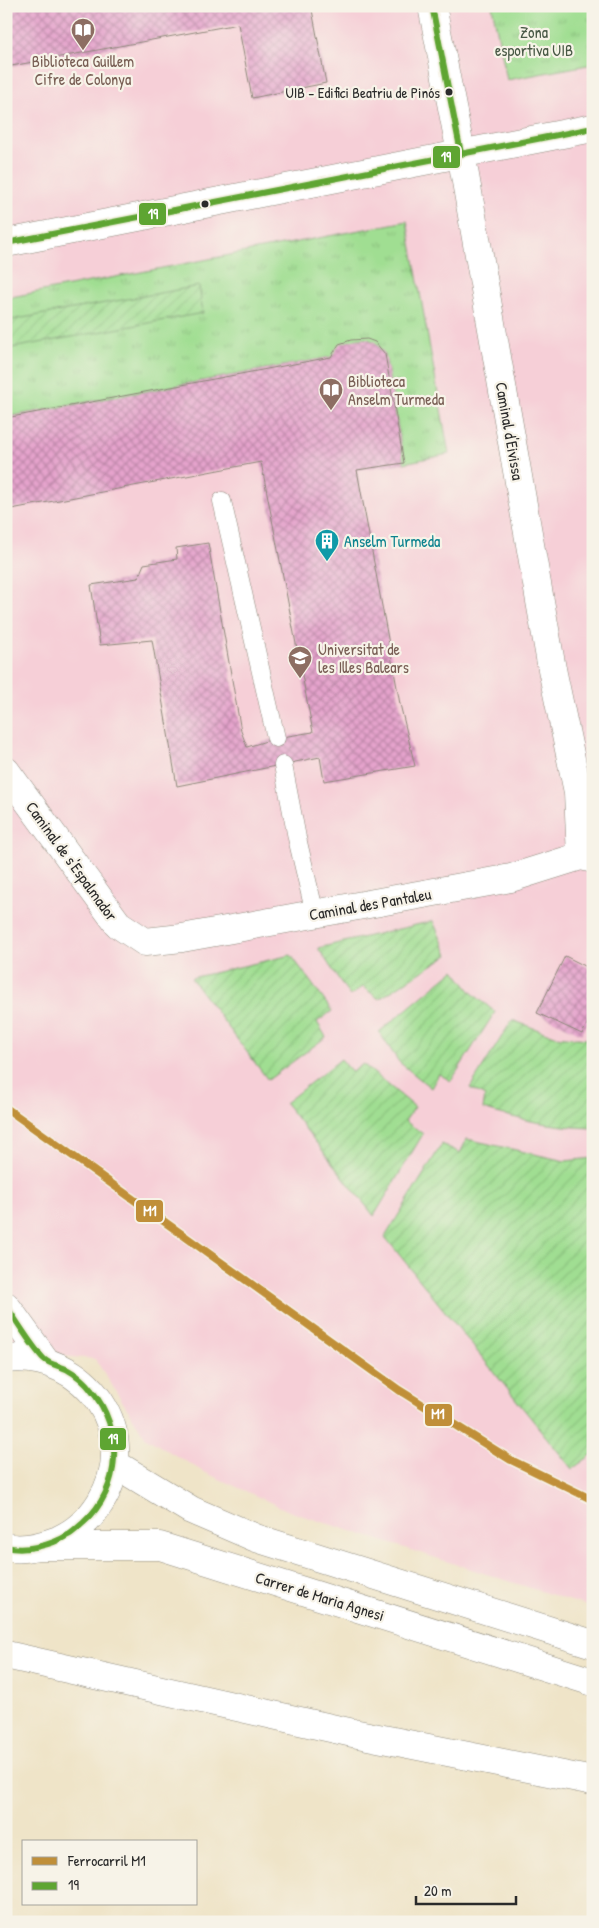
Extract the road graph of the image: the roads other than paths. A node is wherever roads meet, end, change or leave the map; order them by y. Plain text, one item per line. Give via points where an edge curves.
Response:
1 (432, 6) edge
2 (593, 128) edge
3 (461, 153) junction
4 (6, 244) edge
5 (222, 501) dead end
6 (276, 738) dead end
7 (283, 765) dead end
8 (6, 771) edge
9 (587, 858) edge
10 (315, 914) junction
11 (145, 942) joint
12 (6, 1306) edge
13 (6, 1358) edge
14 (45, 1360) junction
15 (115, 1464) junction
16 (42, 1546) junction
17 (6, 1548) edge
18 (593, 1644) edge
19 (6, 1655) edge
20 (593, 1682) edge
21 (593, 1781) edge

1 - 3 street, Caminal d'Eivissa
2 - 3 street
3 - 4 street
3 - 9 street, Caminal d'Eivissa via 552,669 578,792
5 - 6 lane
7 - 10 lane
8 - 11 street, Caminal de s'Espalmador via 118,924
9 - 10 street, Caminal des Pantaleu via 511,878
10 - 11 street, Caminal des Pantaleu
12 - 14 street
13 - 14 street
14 - 15 street via 84,1383 106,1411 114,1437
15 - 16 street via 107,1492 91,1516 69,1535
15 - 18 street via 191,1510 256,1538
16 - 17 street
16 - 20 street, Carrer de Maria Agnesi via 160,1546
19 - 21 street via 353,1734

